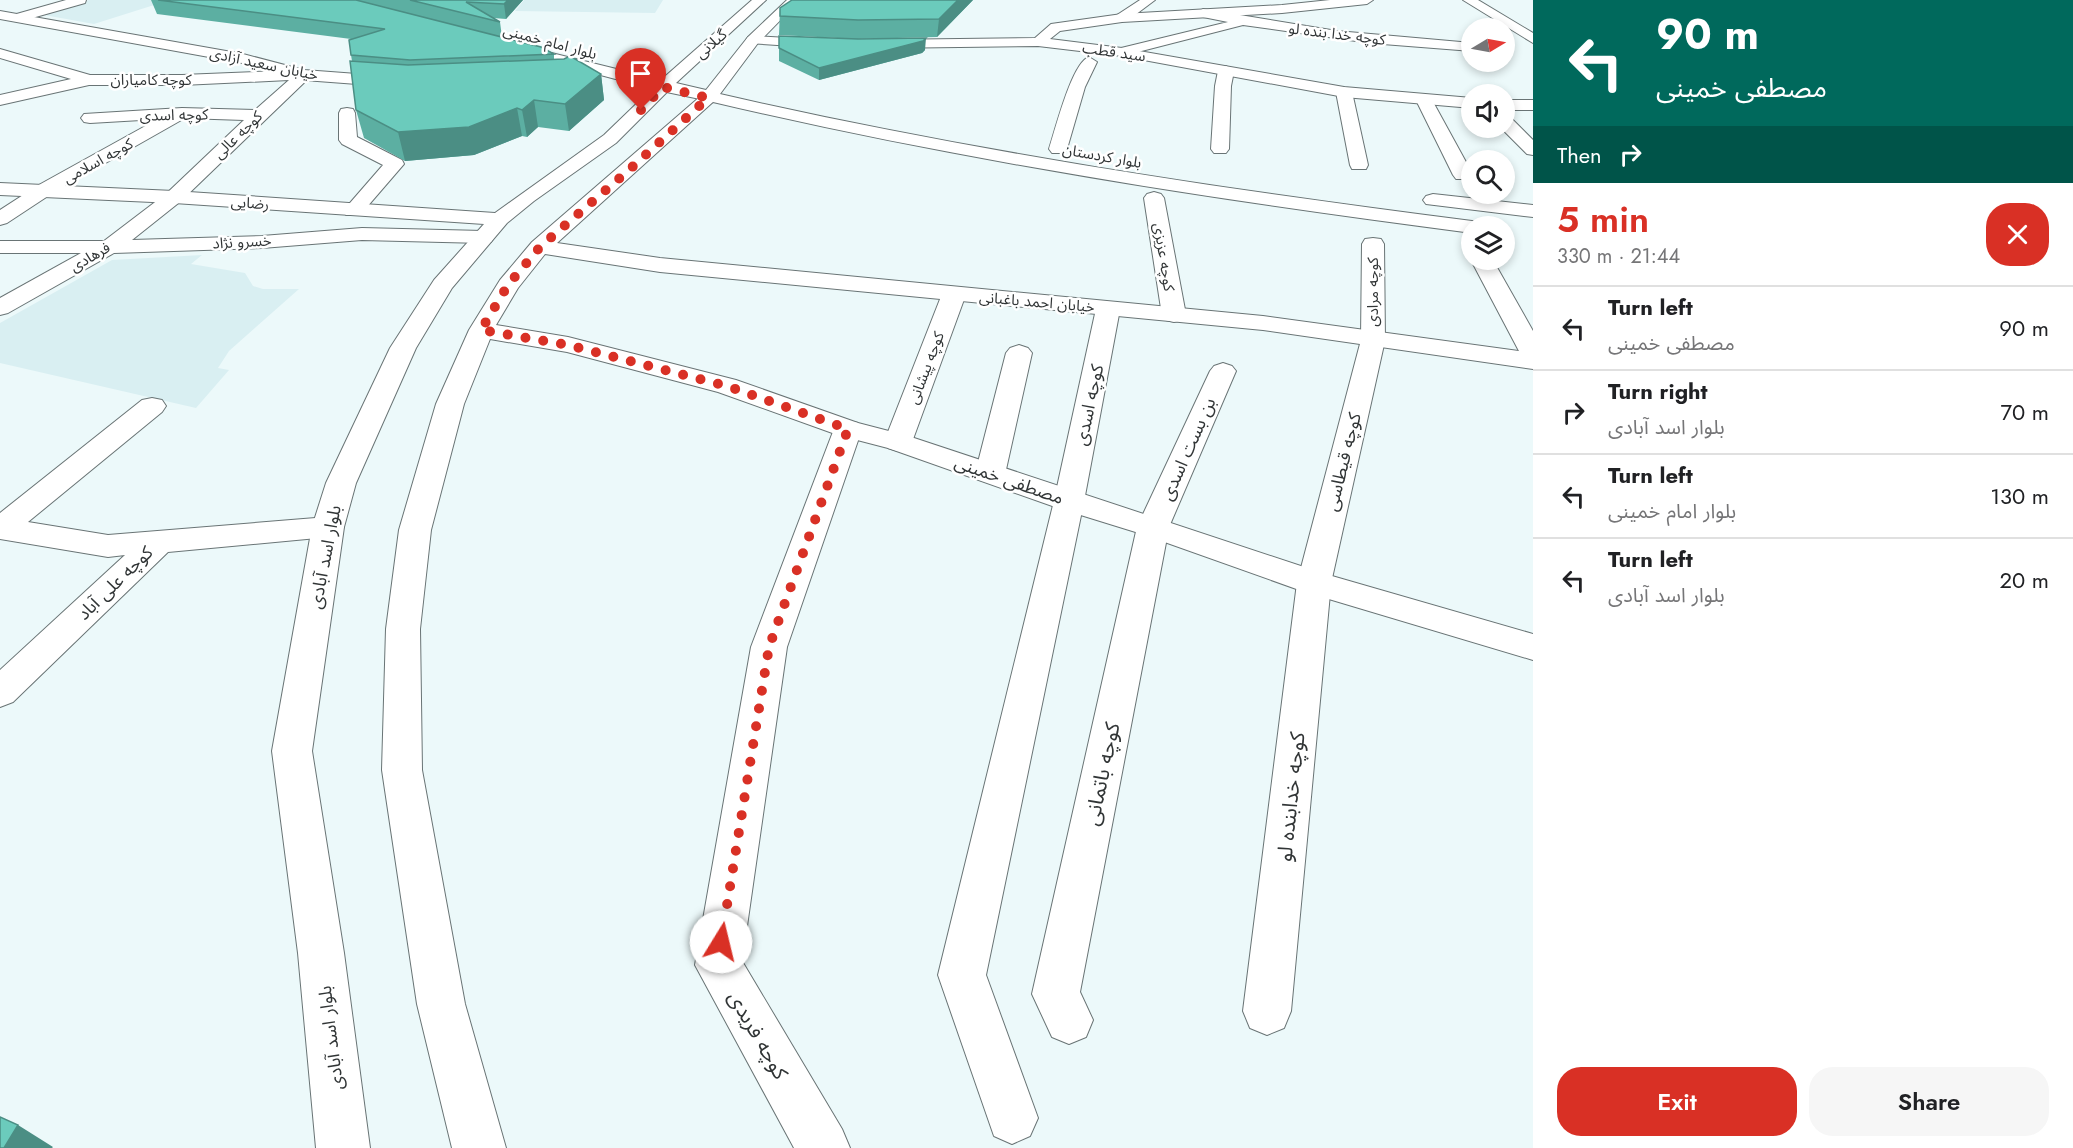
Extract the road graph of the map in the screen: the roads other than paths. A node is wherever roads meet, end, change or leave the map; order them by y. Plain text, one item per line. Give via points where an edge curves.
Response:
1 (80, 0) edge
2 (760, 0) edge
3 (794, 0) edge
4 (1149, 0) edge
5 (1367, 0) edge
6 (1469, 0) edge
7 (1282, 9) junction
8 (1203, 13) junction
9 (0, 15) edge
10 (1122, 18) junction
11 (1246, 21) junction
12 (19, 25) junction
13 (1312, 32) junction
14 (516, 33) dead end
15 (753, 40) junction
16 (493, 42) edge
17 (1038, 42) junction
18 (1297, 42) dead end
19 (835, 44) edge
20 (867, 45) edge
21 (1461, 46) edge
22 (1530, 46) edge
23 (1122, 52) junction
24 (0, 53) edge
25 (1089, 62) dead end
26 (1226, 71) junction
27 (304, 75) junction
28 (88, 80) junction
29 (669, 81) junction
30 (414, 83) edge
31 (721, 83) junction
32 (1344, 92) junction
33 (708, 98) junction
34 (0, 100) edge
35 (1424, 100) junction
36 (1461, 103) edge
37 (1515, 105) edge
38 (1533, 105) edge
39 (182, 113) junction
40 (347, 113) dead end
41 (258, 115) junction
42 (882, 115) dead end
43 (90, 118) dead end
44 (1515, 132) edge
45 (1011, 140) dead end
46 (1058, 148) junction
47 (1220, 149) dead end
48 (1533, 150) edge
49 (1359, 165) dead end
50 (1461, 171) edge
51 (1232, 176) dead end
52 (0, 189) edge
53 (45, 190) junction
54 (174, 197) junction
55 (1154, 198) dead end
56 (1414, 198) dead end
57 (352, 211) junction
58 (1533, 211) edge
59 (0, 219) edge
60 (1461, 225) edge
61 (492, 228) junction
62 (1372, 244) dead end
63 (32, 246) junction
64 (0, 247) edge
65 (109, 247) junction
66 (540, 247) junction
67 (0, 262) edge
68 (1487, 270) edge
69 (954, 294) junction
70 (0, 308) edge
71 (1108, 309) junction
72 (1174, 315) junction
73 (481, 330) junction
74 (1373, 340) junction
75 (1019, 353) dead end
76 (1533, 353) edge
77 (1533, 361) edge
78 (1223, 371) dead end
79 (152, 406) dead end
80 (848, 429) junction
81 (898, 442) junction
82 (990, 474) junction
83 (1069, 501) junction
84 (1153, 526) junction
85 (328, 527) junction
86 (1, 528) edge
87 (159, 542) junction
88 (1314, 583) junction
89 (1533, 647) edge
90 (0, 692) edge
91 (1267, 1011) dead end
92 (1069, 1020) dead end
93 (1012, 1118) dead end
94 (343, 1148) edge
95 (479, 1148) edge
96 (823, 1148) edge

1 - 12 street
2 - 29 street, گیلانی
3 - 15 street, گیلانی
4 - 10 street
5 - 7 street
6 - 22 street
7 - 8 street
7 - 11 street
8 - 10 street
8 - 11 street, کوچه خدا بنده لو
9 - 12 street, خیابان سعید آزادی
10 - 17 street via 1056,27
11 - 13 street, کوچه خدا بنده لو
11 - 23 street
12 - 27 street, خیابان سعید آزادی via 48,23 243,59
13 - 18 street
13 - 21 street, کوچه خدا بنده لو
14 - 29 street, بلوار امام خمینی
15 - 19 street
15 - 31 street, گیلانی
16 - 29 street, بلوار امام خمینی
17 - 20 street, سید قطب
17 - 23 street, سید قطب
23 - 26 street, سید قطب
24 - 28 street
25 - 46 street
26 - 32 street, سید قطب
26 - 47 street
27 - 28 street, کوچه کامیاران
27 - 30 street, خیابان سعید آزادی
27 - 41 street, کوچه عالی
28 - 34 street, کوچه کامیاران
29 - 31 street
29 - 33 street, بلوار امام خمینی
29 - 61 street, بلوار اسد آبادی via 610,139 527,197
31 - 33 street, گیلانی
31 - 42 street
32 - 35 street, سید قطب
32 - 49 street
33 - 60 street, بلوار کردستان via 1153,183
33 - 66 street
35 - 36 street, سید قطب
35 - 50 street
37 - 38 street
39 - 41 street, کوچه اسدی
39 - 43 street, کوچه اسدی
39 - 53 street, کوچه اسلامی
40 - 57 street via 348,140 395,164
41 - 54 street, کوچه عالی
44 - 48 street
45 - 46 street, بلوار کردستان
46 - 51 street, بلوار کردستان
52 - 53 street, رضایی
53 - 54 street, رضایی
53 - 59 street, کوچه اسلامی
54 - 57 street, رضایی
54 - 65 street, فرهادی
55 - 72 street, کوچه عزیزی
56 - 58 street
57 - 61 street, رضایی
61 - 65 street, خسرو نژاد
61 - 85 street, بلوار اسد آبادی via 442,285 403,348 345,474
62 - 74 street, کوچه مرادی
63 - 64 street, خسرو نژاد
63 - 65 street, خسرو نژاد
63 - 67 street
65 - 70 street, فرهادی
66 - 69 street, خیابان احمد باغبانی via 660,265
66 - 73 street via 508,285
68 - 76 street
69 - 71 street, خیابان احمد باغبانی
69 - 81 street, کوچه پیشانی
71 - 72 street, خیابان احمد باغبانی
71 - 83 street, کوچه اسدی
72 - 74 street, خیابان احمد باغبانی via 1263,323
73 - 80 street, مصطفی خمینی via 568,345 727,386
73 - 95 street via 450,404 415,530 403,629 402,758 441,1004
74 - 77 street, خیابان احمد باغبانی
74 - 88 street, کوچه قیطاسی
75 - 82 street
78 - 84 street, بن بست اسدی
79 - 86 street
80 - 81 street, مصطفی خمینی
80 - 96 street, کوچه فریدی via 769,647 718,965
81 - 82 street, مصطفی خمینی
82 - 83 street, مصطفی خمینی
83 - 84 street, مصطفی خمینی
83 - 93 street, کوچه اسدی via 962,975
84 - 88 street, مصطفی خمینی
84 - 92 street, کوچه باتمانی via 1056,994
85 - 87 street, کوچه علی آباد
85 - 94 street, بلوار اسد آبادی via 292,751 321,952
86 - 87 street via 108,546
87 - 90 street, کوچه علی آباد
88 - 89 street, مصطفی خمینی
88 - 91 street, کوچه خدابنده لو

